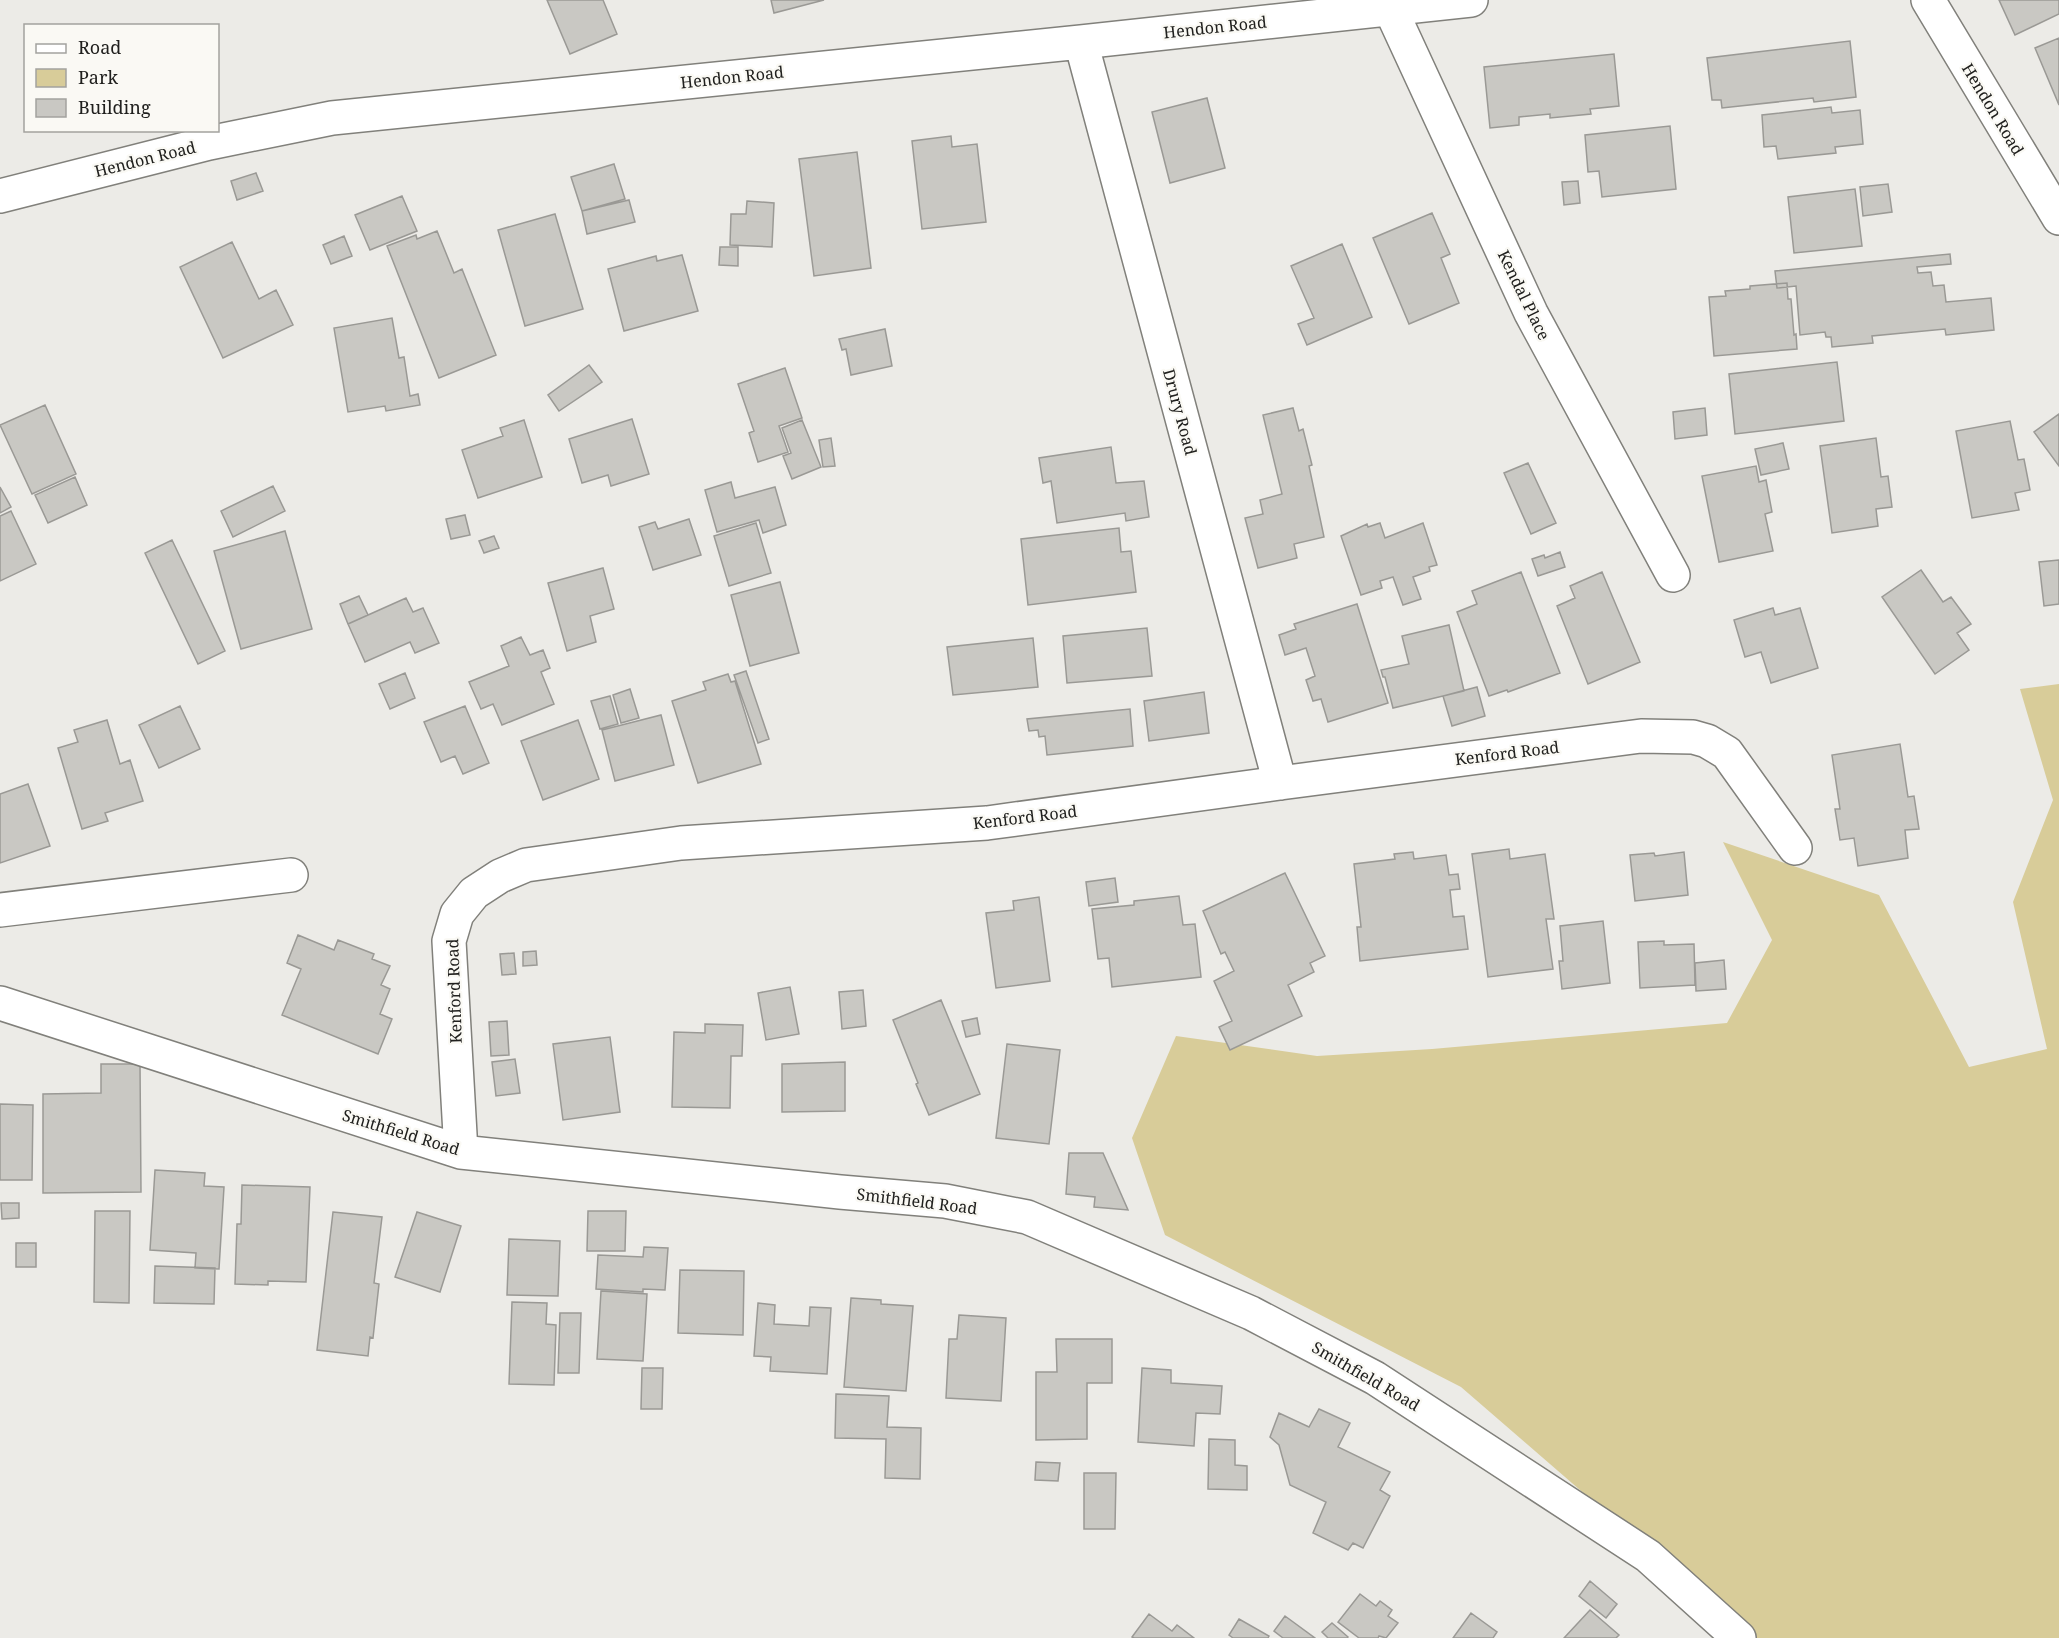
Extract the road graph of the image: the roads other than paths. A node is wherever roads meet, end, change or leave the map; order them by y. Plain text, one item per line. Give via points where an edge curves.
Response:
1 (1471, 0) edge
2 (1928, 0) edge
3 (1390, 8) junction
4 (1212, 13) edge
5 (1081, 42) junction
6 (0, 196) edge
7 (2059, 218) edge
8 (1673, 575) dead end
9 (1280, 783) junction
10 (1795, 848) dead end
11 (291, 875) dead end
12 (0, 910) edge
13 (0, 1004) edge
14 (461, 1152) junction
15 (1739, 1638) edge

1 - 3 street, Hendon Road
2 - 7 street, Hendon Road
3 - 4 street, Hendon Road
3 - 8 street, Kendal Place via 1531,313
4 - 5 street, Hendon Road
5 - 6 street, Hendon Road via 332,118 209,143
5 - 9 street, Drury Road
9 - 10 street, Kenford Road via 1641,736 1693,737 1727,753
9 - 14 street, Kenford Road via 987,823 681,843 526,865 500,876 474,893 457,914 449,941
11 - 12 street
13 - 14 street, Smithfield Road
14 - 15 street, Smithfield Road via 945,1201 1027,1217 1251,1313 1376,1378 1648,1557

